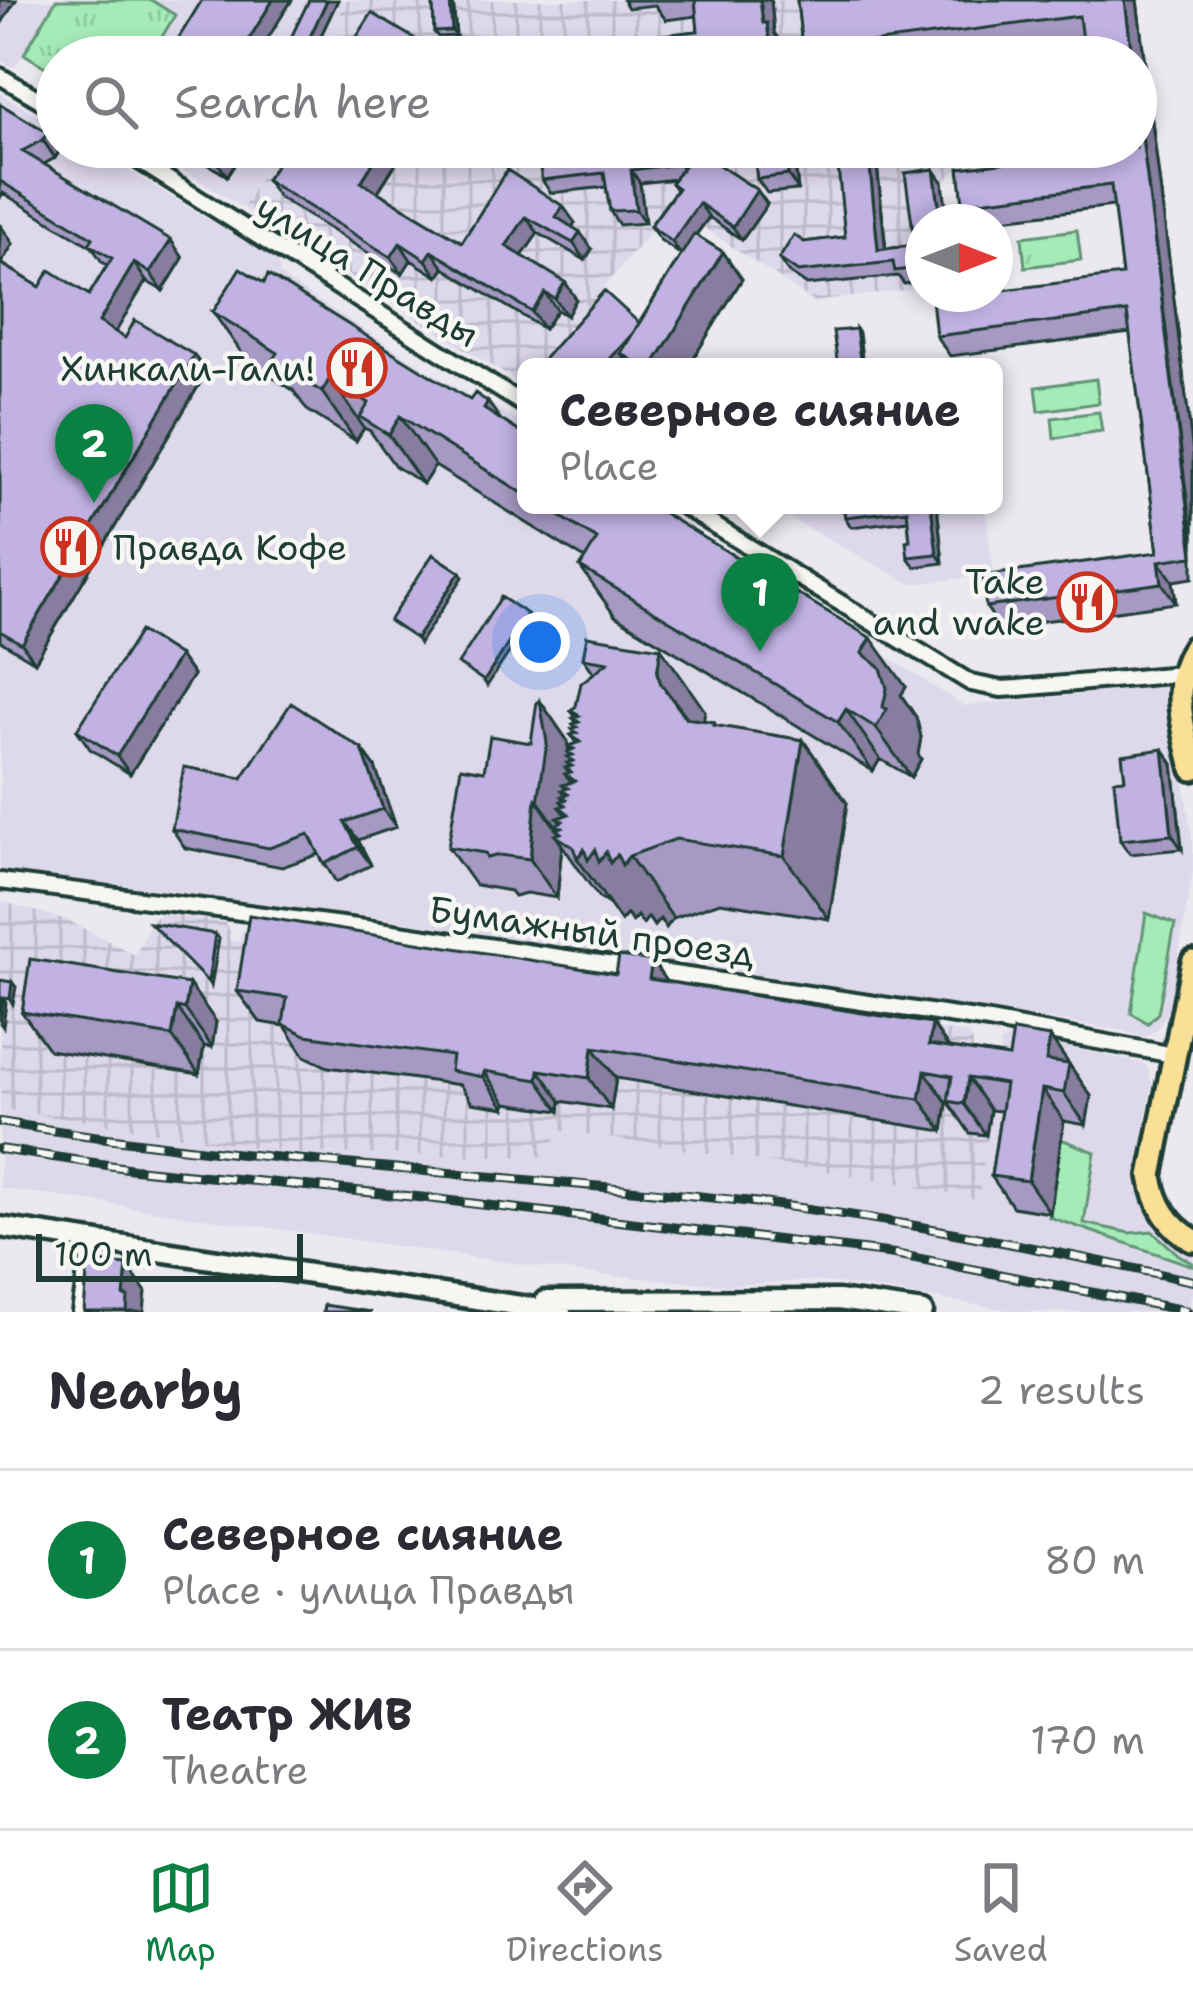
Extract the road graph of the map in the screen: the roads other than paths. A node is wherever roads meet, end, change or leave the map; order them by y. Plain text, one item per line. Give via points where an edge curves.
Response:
1 (0, 76) edge
2 (36, 97) edge
3 (150, 168) edge
4 (517, 400) edge
5 (696, 514) edge
6 (1193, 648) edge
7 (1181, 674) junction
8 (1193, 770) edge
9 (0, 881) edge
10 (1193, 962) edge
11 (1174, 1055) junction
12 (0, 1226) edge
13 (1193, 1240) edge
14 (92, 1241) junction
15 (481, 1301) junction
16 (80, 1312) edge
17 (561, 1312) edge
18 (923, 1312) edge

1 - 2 street
3 - 4 street, улица Правды
5 - 7 street via 970,683 1001,689
6 - 7 main road
7 - 8 main road
9 - 11 street, Бумажный проезд via 374,928
10 - 11 main road
11 - 13 main road via 1151,1175 1163,1213
12 - 14 street
14 - 15 street
14 - 16 street
15 - 17 street
15 - 18 street via 838,1300

